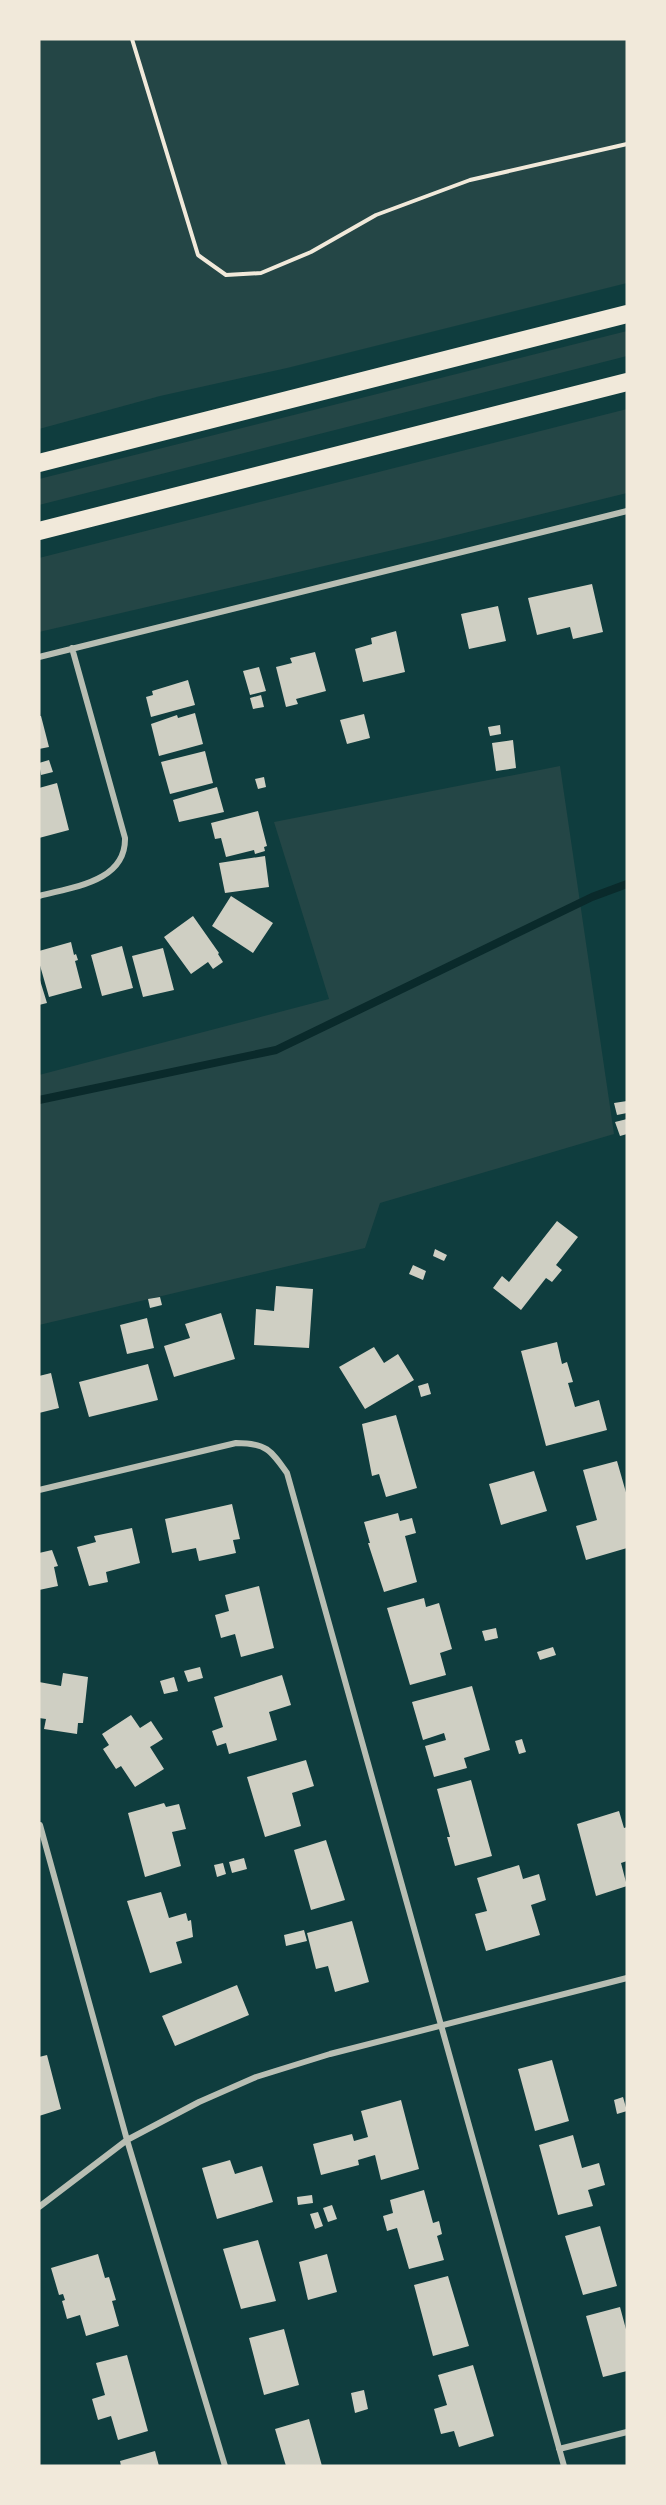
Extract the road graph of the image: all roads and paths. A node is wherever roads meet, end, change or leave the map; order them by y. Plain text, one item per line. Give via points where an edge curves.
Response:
1 (132, 39) edge
2 (627, 144) edge
3 (627, 314) edge
4 (627, 382) edge
5 (39, 463) edge
6 (627, 511) edge
7 (39, 531) edge
8 (72, 648) junction
9 (39, 657) edge
10 (39, 896) edge
11 (39, 1490) edge
12 (40, 1825) edge
13 (627, 1978) edge
14 (441, 2025) junction
15 (127, 2140) junction
16 (39, 2207) edge
17 (627, 2432) edge
18 (560, 2449) junction
19 (225, 2466) edge
20 (564, 2466) edge

1 - 2 path via 198,255 226,275 261,273 311,252 376,215 470,180
3 - 5 highway
4 - 7 highway
6 - 8 street
8 - 9 street
8 - 10 street via 125,845 112,872
11 - 14 street via 236,1443 266,1447 274,1453 287,1473
12 - 15 street
13 - 14 street
14 - 15 street via 256,2077
14 - 18 street
15 - 16 street
15 - 19 street
17 - 18 street
18 - 20 street

